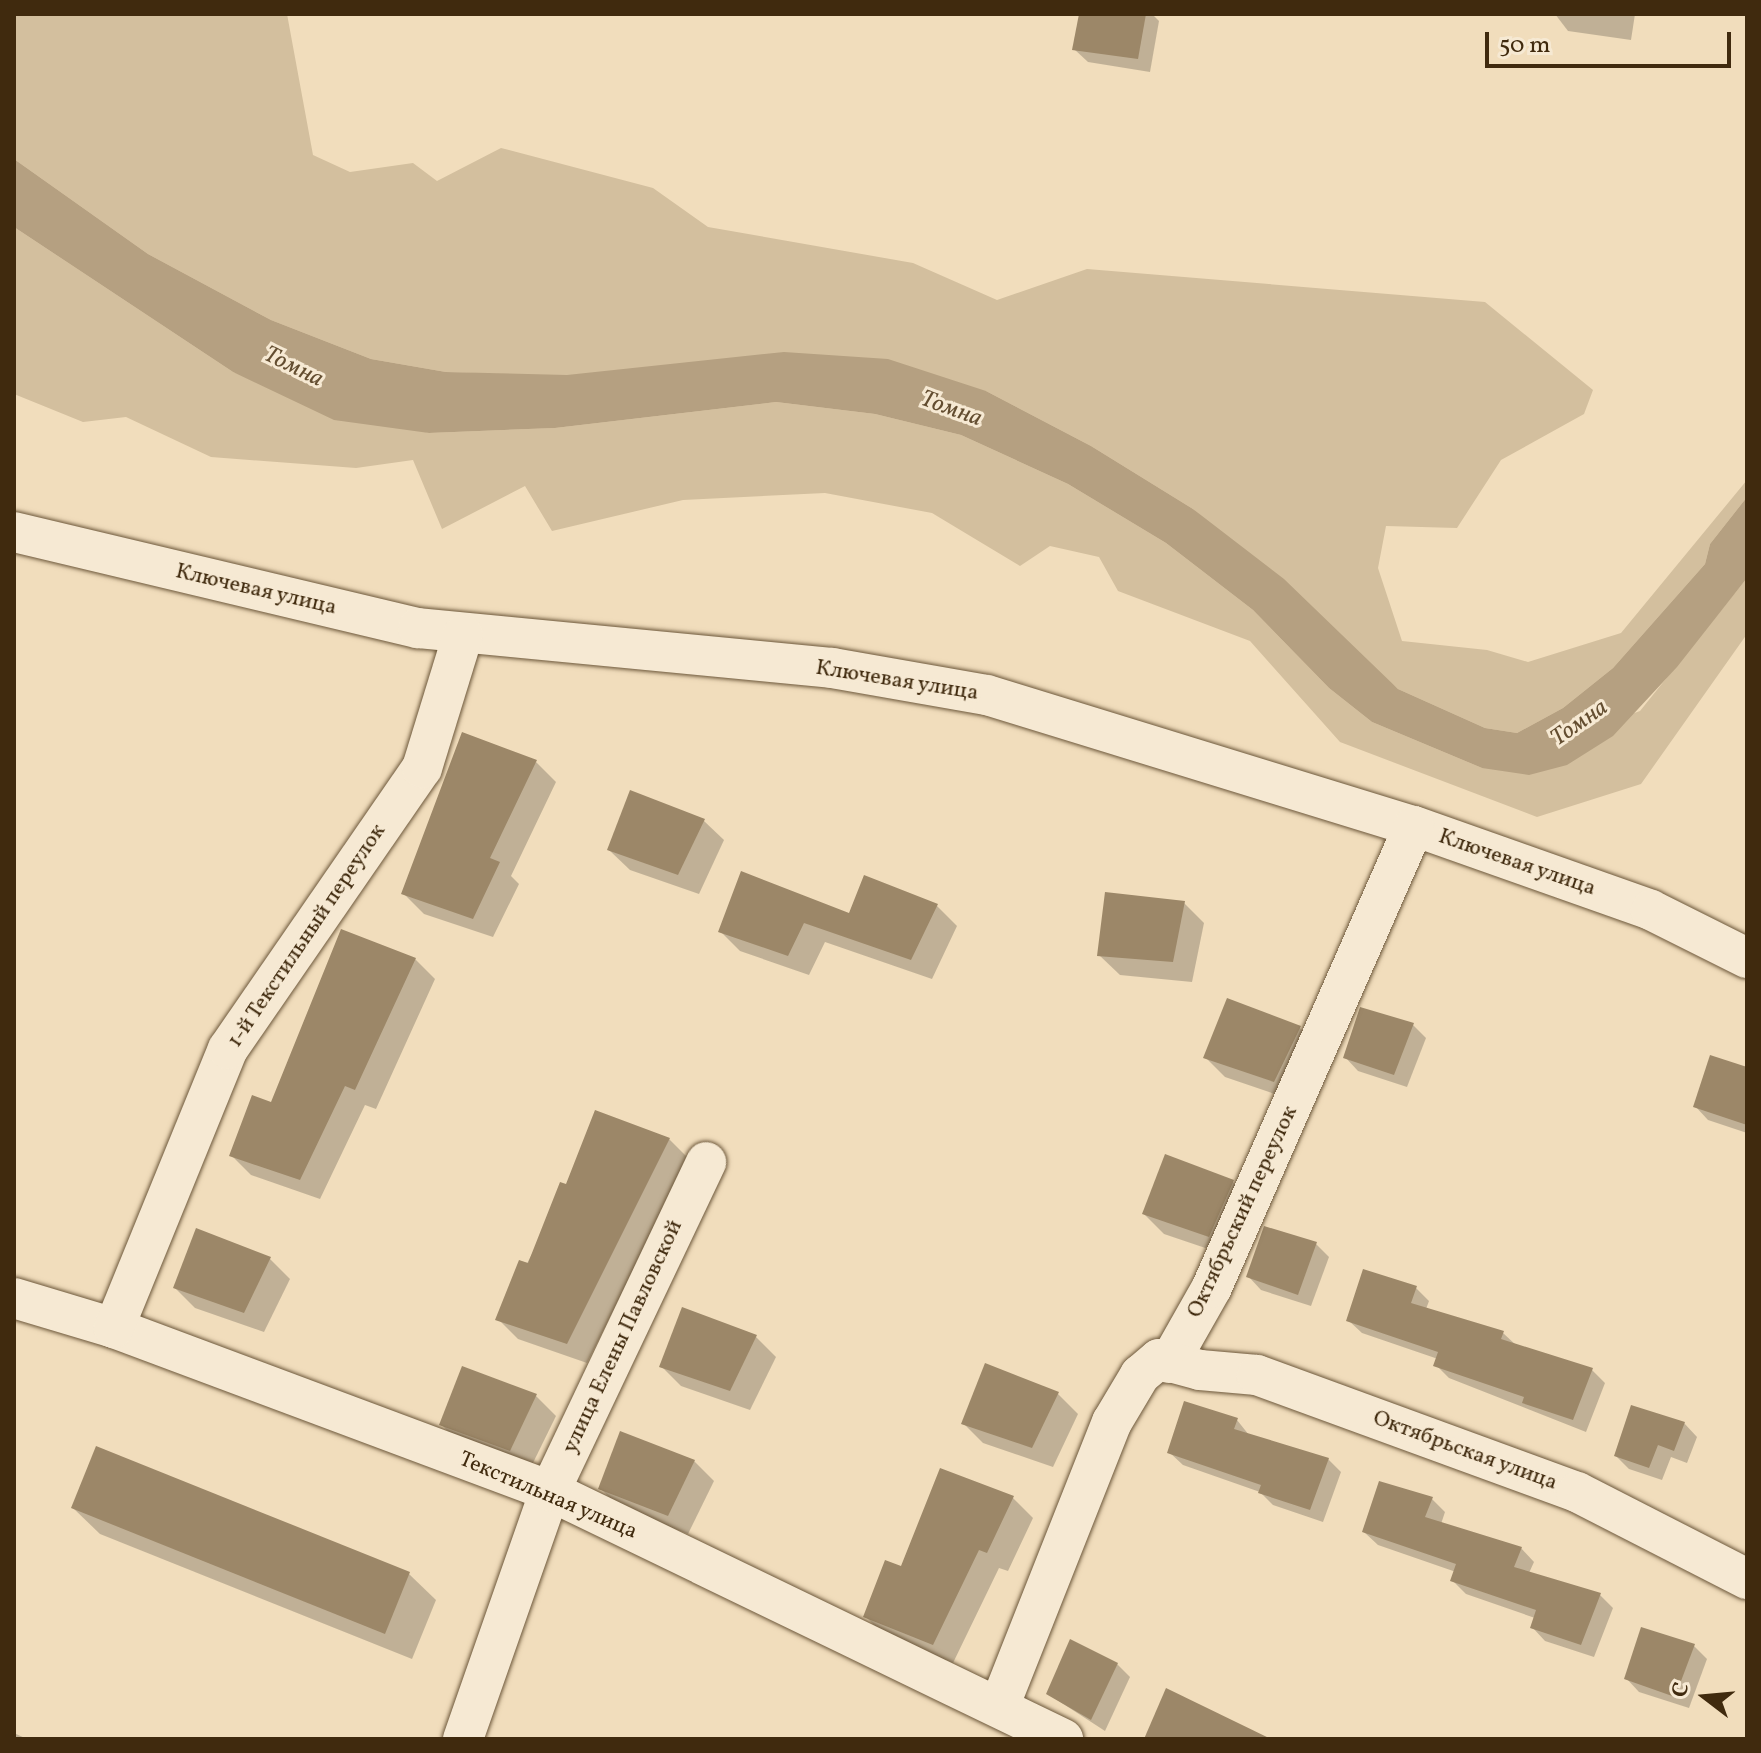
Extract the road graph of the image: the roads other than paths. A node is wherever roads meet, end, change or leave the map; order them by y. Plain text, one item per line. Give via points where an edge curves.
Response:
1 (14, 532) edge
2 (463, 635) junction
3 (1414, 826) junction
4 (1747, 958) edge
5 (706, 1162) dead end
6 (14, 1298) edge
7 (114, 1328) junction
8 (1169, 1363) junction
9 (550, 1491) junction
10 (1747, 1579) edge
11 (999, 1707) junction
12 (463, 1739) edge
13 (1063, 1739) edge

1 - 2 street, Ключевая улица
2 - 3 street, Ключевая улица via 832,668 987,695
2 - 7 street, 1-й Текстильный переулок via 422,768 228,1049
3 - 4 street, Ключевая улица via 1651,910
3 - 8 street, Октябрьский переулок via 1212,1287
5 - 9 street, улица Елены Павловской
6 - 7 street, Текстильная улица
7 - 9 street, Текстильная улица
8 - 10 street, Октябрьская улица via 1257,1375 1577,1492
8 - 11 street via 1159,1359 1140,1375 1112,1422
9 - 11 street, Текстильная улица
9 - 12 street, улица Елены Павловской
11 - 13 street, Текстильная улица

